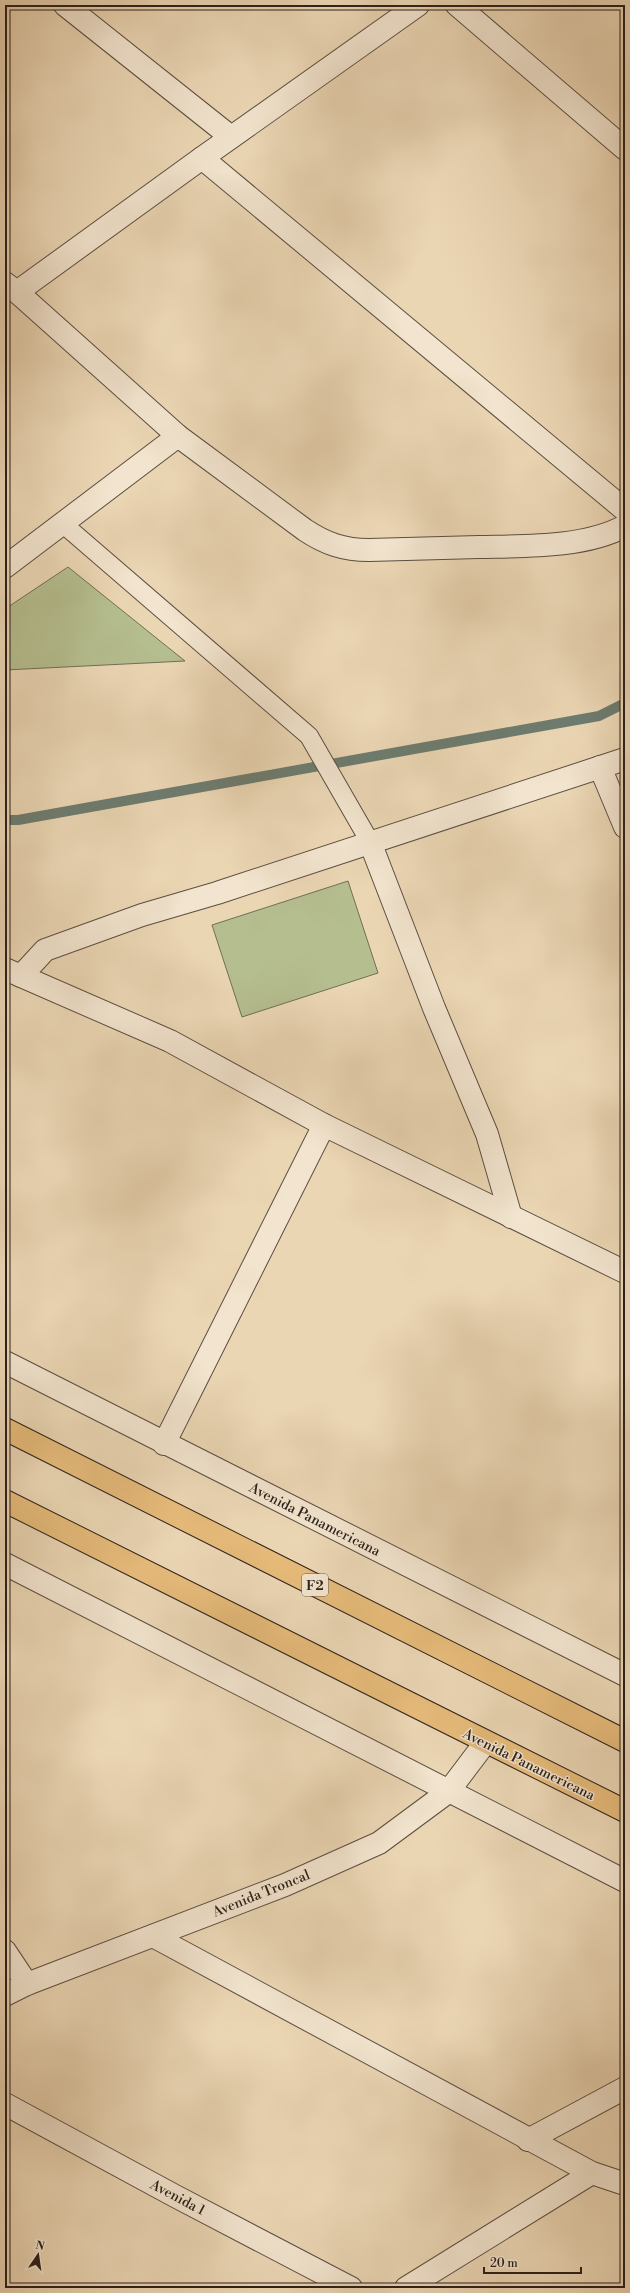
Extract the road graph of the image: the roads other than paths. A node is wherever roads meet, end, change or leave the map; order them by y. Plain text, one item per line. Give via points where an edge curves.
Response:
1 (65, 5) edge
2 (418, 5) edge
3 (457, 5) edge
4 (231, 137) junction
5 (625, 149) edge
6 (202, 158) junction
7 (11, 288) edge
8 (178, 436) junction
9 (625, 510) edge
10 (62, 523) junction
11 (625, 526) edge
12 (5, 567) edge
13 (625, 759) edge
14 (600, 767) junction
15 (625, 827) edge
16 (370, 842) junction
17 (13, 973) edge
18 (324, 1125) junction
19 (511, 1217) junction
20 (625, 1272) edge
21 (5, 1362) edge
22 (5, 1429) edge
23 (164, 1444) junction
24 (5, 1501) edge
25 (5, 1564) edge
26 (625, 1675) edge
27 (625, 1741) edge
28 (485, 1743) junction
29 (448, 1792) junction
30 (625, 1811) edge
31 (625, 1881) edge
32 (153, 1936) junction
33 (5, 1951) edge
34 (27, 1984) junction
35 (5, 1995) edge
36 (625, 2088) edge
37 (5, 2104) edge
38 (528, 2140) junction
39 (592, 2174) junction
40 (625, 2184) edge
41 (352, 2288) edge
42 (406, 2288) edge

1 - 4 street
2 - 4 street
3 - 5 street
4 - 6 street
6 - 7 street
6 - 9 street
7 - 8 street
8 - 10 street
8 - 11 street via 319,540 335,547 369,550 520,546 584,540
10 - 12 street
10 - 16 lane via 308,736
13 - 14 street
14 - 15 street
14 - 16 street
16 - 17 street via 142,915 45,950
16 - 19 street via 434,1008 487,1134
17 - 18 street via 170,1041
18 - 19 street
18 - 23 street
19 - 20 street
21 - 23 street, Avenida Panamericana
22 - 27 highway, F2
23 - 26 street, Avenida Panamericana
24 - 28 highway, Avenida Panamericana
25 - 29 street
28 - 29 street, Avenida Troncal
28 - 30 highway, Avenida Panamericana
29 - 31 street
29 - 32 street, Avenida Troncal via 379,1843 285,1885
32 - 34 street, Avenida Troncal
32 - 38 street
33 - 34 street
34 - 35 street, Avenida Troncal
36 - 38 street
37 - 41 street, Avenida 1
38 - 39 street
39 - 40 street
39 - 42 street

